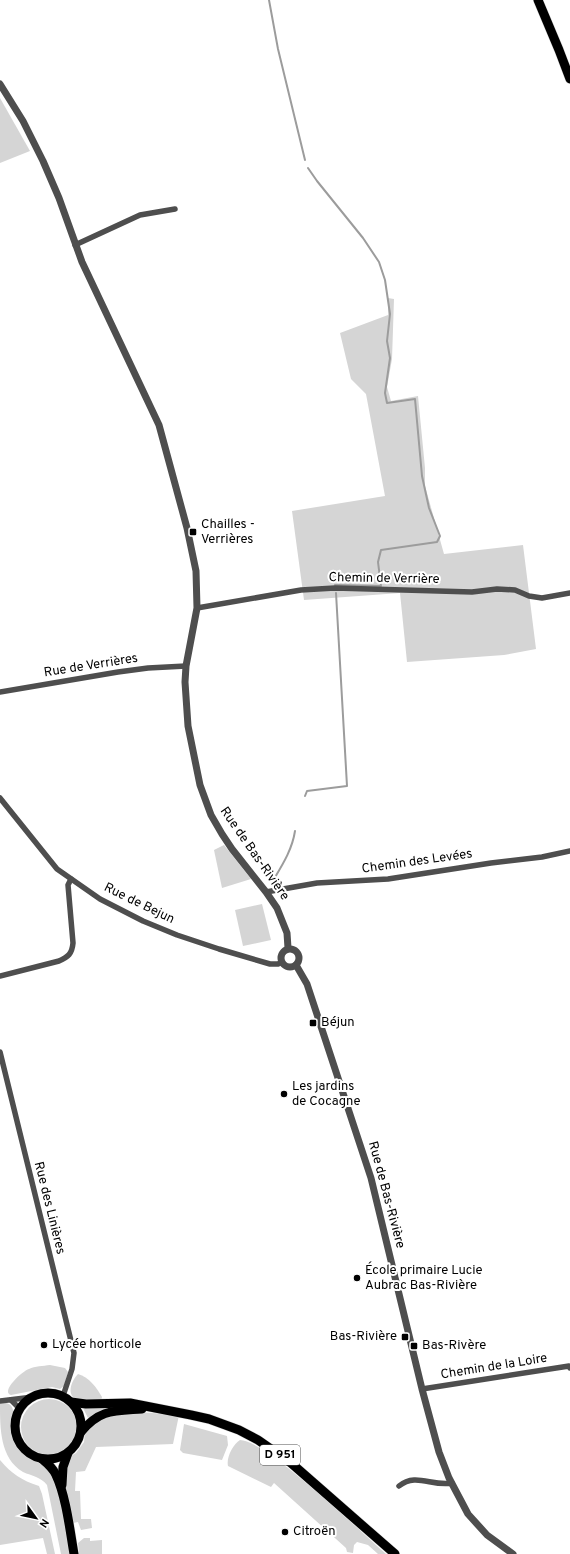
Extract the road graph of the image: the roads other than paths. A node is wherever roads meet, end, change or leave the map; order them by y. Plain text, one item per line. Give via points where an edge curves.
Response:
1 (538, 0) edge
2 (570, 79) edge
3 (0, 84) edge
4 (175, 208) dead end
5 (75, 245) junction
6 (570, 593) edge
7 (197, 608) junction
8 (186, 666) junction
9 (0, 692) edge
10 (0, 798) edge
11 (570, 851) edge
12 (71, 879) junction
13 (266, 892) junction
14 (288, 948) junction
15 (282, 962) junction
16 (296, 965) junction
17 (0, 976) edge
18 (0, 1052) edge
19 (570, 1367) edge
20 (422, 1389) junction
21 (62, 1396) junction
22 (32, 1397) junction
23 (11, 1400) junction
24 (0, 1401) edge
25 (71, 1402) junction
26 (151, 1408) junction
27 (20, 1409) junction
28 (81, 1432) junction
29 (68, 1452) junction
30 (42, 1459) junction
31 (452, 1483) junction
32 (399, 1486) dead end
33 (63, 1497) junction
34 (74, 1554) edge
35 (395, 1554) edge
36 (513, 1554) edge

1 - 2 main road
3 - 5 street, Rue de Bas-Rivière via 29,134 59,198
4 - 5 street via 140,215
5 - 7 street, Rue de Bas-Rivière via 159,425 196,571
6 - 7 street, Chemin de Verrière via 542,598 515,590 498,589 472,592 335,588 301,590
7 - 8 street, Rue de Bas-Rivière
8 - 9 street, Rue de Verrières via 126,671
8 - 13 street, Rue de Bas-Rivière via 186,701 192,750 200,785 211,815 232,850
10 - 12 street, Rue de Bejun via 58,870
11 - 13 street, Chemin des Levées via 388,879 317,883
12 - 15 street, Rue de Bejun via 117,909 170,932 258,961 270,964
12 - 17 street via 68,885 73,943 72,951 67,958
13 - 14 street, Rue de Bas-Rivière via 284,924
14 - 15 street via 282,954
14 - 16 street via 298,952 300,959
15 - 16 street via 290,967
16 - 20 street, Rue de Bas-Rivière via 307,984 371,1178
18 - 21 street, Rue des Linières via 74,1353 72,1369
19 - 20 street, Chemin de la Loire
20 - 31 street, Rue de Bas-Rivière via 439,1452
21 - 22 main road via 42,1393
21 - 25 main road
22 - 23 street
22 - 27 main road
23 - 24 street
23 - 27 street
25 - 26 main road, D 951 via 130,1403
25 - 28 main road via 80,1416
26 - 28 main road, D 951 via 103,1414
26 - 35 main road, D 951 via 209,1419 240,1430 258,1440 308,1477
27 - 30 main road via 16,1418 16,1436 26,1451
28 - 29 main road via 74,1447
29 - 30 main road via 56,1458
29 - 33 main road via 62,1476
30 - 33 main road via 57,1476
31 - 32 street via 413,1479
31 - 36 street, Rue de Bas-Rivière via 468,1514 477,1525
33 - 34 main road

